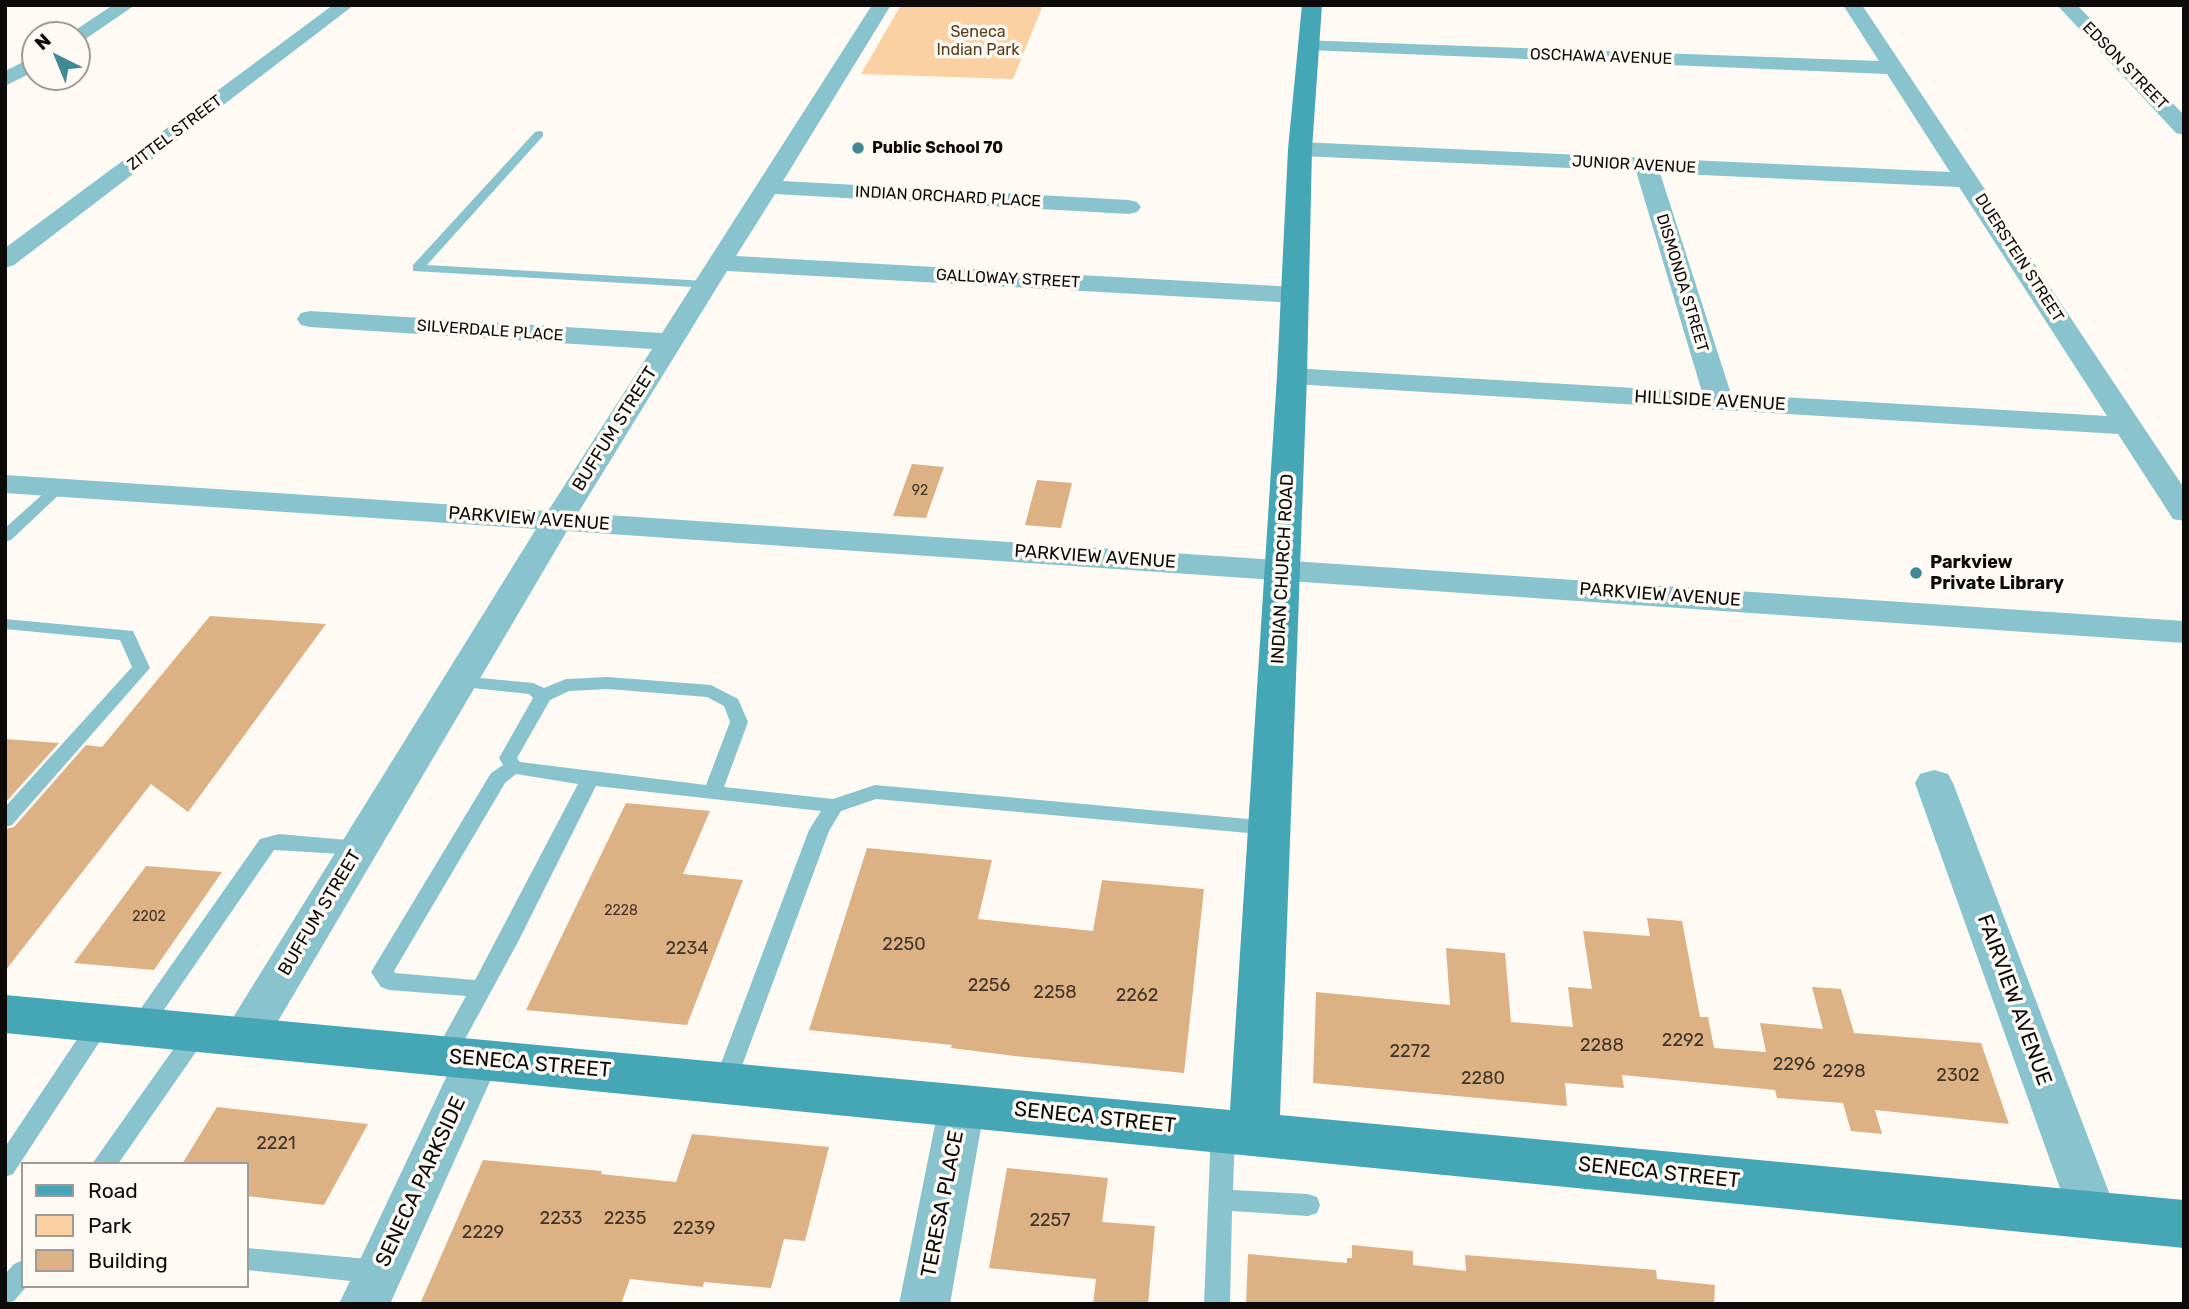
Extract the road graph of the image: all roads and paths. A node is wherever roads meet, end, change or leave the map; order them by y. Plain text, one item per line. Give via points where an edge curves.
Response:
1 (126, 5) edge
2 (345, 5) edge
3 (882, 5) edge
4 (1312, 5) edge
5 (1852, 5) edge
6 (2066, 5) edge
7 (91, 27) edge
8 (1308, 44) junction
9 (1894, 68) junction
10 (21, 70) edge
11 (5, 80) edge
12 (2184, 128) edge
13 (539, 134) dead end
14 (1300, 149) junction
15 (1646, 165) junction
16 (1968, 180) junction
17 (768, 187) junction
18 (1129, 207) dead end
19 (5, 260) edge
20 (713, 274) junction
21 (1296, 295) junction
22 (310, 319) dead end
23 (670, 342) junction
24 (1293, 376) junction
25 (1719, 401) junction
26 (2128, 426) junction
27 (5, 484) edge
28 (58, 488) junction
29 (2184, 512) edge
30 (557, 521) junction
31 (5, 537) edge
32 (1283, 569) junction
33 (5, 624) edge
34 (2184, 632) edge
35 (459, 682) junction
36 (543, 696) junction
37 (513, 767) junction
38 (590, 779) junction
39 (1934, 783) dead end
40 (712, 793) junction
41 (834, 806) junction
42 (5, 820) edge
43 (1270, 828) junction
44 (359, 848) junction
45 (480, 989) junction
46 (5, 1014) edge
47 (120, 1025) junction
48 (197, 1033) junction
49 (245, 1037) junction
50 (460, 1058) junction
51 (725, 1082) junction
52 (962, 1105) junction
53 (1239, 1132) junction
54 (105, 1162) edge
55 (5, 1167) edge
56 (1221, 1200) junction
57 (1308, 1205) dead end
58 (2094, 1216) junction
59 (2184, 1224) edge
60 (248, 1259) edge
61 (21, 1274) edge
62 (371, 1288) edge
63 (5, 1293) edge
64 (925, 1304) edge
65 (1217, 1304) edge

1 - 7 street
2 - 19 street, ZITTEL STREET
3 - 17 street, BUFFUM STREET
4 - 8 street, INDIAN CHURCH ROAD
5 - 9 street, DUERSTEIN STREET
6 - 12 street, EDSON STREET
8 - 9 street, OSCHAWA AVENUE
8 - 14 street, INDIAN CHURCH ROAD
9 - 16 street, DUERSTEIN STREET
10 - 11 street
13 - 20 lane via 416,268
14 - 15 street, JUNIOR AVENUE
14 - 21 street, INDIAN CHURCH ROAD
15 - 16 street, JUNIOR AVENUE
15 - 25 street, DISMONDA STREET
16 - 26 street, DUERSTEIN STREET
17 - 18 street, INDIAN ORCHARD PLACE
17 - 20 street, BUFFUM STREET
20 - 21 street, GALLOWAY STREET
20 - 23 street, BUFFUM STREET
21 - 24 street, INDIAN CHURCH ROAD
22 - 23 street, SILVERDALE PLACE
23 - 30 street, BUFFUM STREET
24 - 25 street, HILLSIDE AVENUE
24 - 32 street, INDIAN CHURCH ROAD
25 - 26 street, HILLSIDE AVENUE
26 - 29 street, DUERSTEIN STREET
27 - 28 street, PARKVIEW AVENUE
28 - 30 street, PARKVIEW AVENUE
28 - 31 lane
30 - 32 street, PARKVIEW AVENUE
30 - 35 street, BUFFUM STREET
32 - 34 street, PARKVIEW AVENUE
32 - 43 street, INDIAN CHURCH ROAD
33 - 42 lane via 127,635 141,668
35 - 36 lane via 533,689
35 - 44 street, BUFFUM STREET
36 - 37 lane via 508,758
36 - 40 lane via 566,685 608,683 711,691 732,703 739,722
37 - 38 lane
37 - 45 lane via 498,778 382,972 388,981
38 - 40 lane
38 - 45 lane
39 - 58 street, FAIRVIEW AVENUE
40 - 41 lane
41 - 43 lane via 875,792
41 - 51 lane via 819,830
43 - 53 street, INDIAN CHURCH ROAD
44 - 47 lane via 279,841 267,845
44 - 49 street, BUFFUM STREET
45 - 50 lane
46 - 47 street, SENECA STREET
47 - 48 street, SENECA STREET
47 - 55 lane
48 - 49 street, SENECA STREET
48 - 54 lane
49 - 50 street, SENECA STREET
50 - 51 street, SENECA STREET
50 - 62 street, SENECA PARKSIDE
51 - 52 street, SENECA STREET
52 - 53 street, SENECA STREET
52 - 64 street, TERESA PLACE
53 - 56 lane
53 - 58 street, SENECA STREET
56 - 57 lane
56 - 65 lane
58 - 59 street, SENECA STREET
60 - 62 lane
61 - 63 lane

